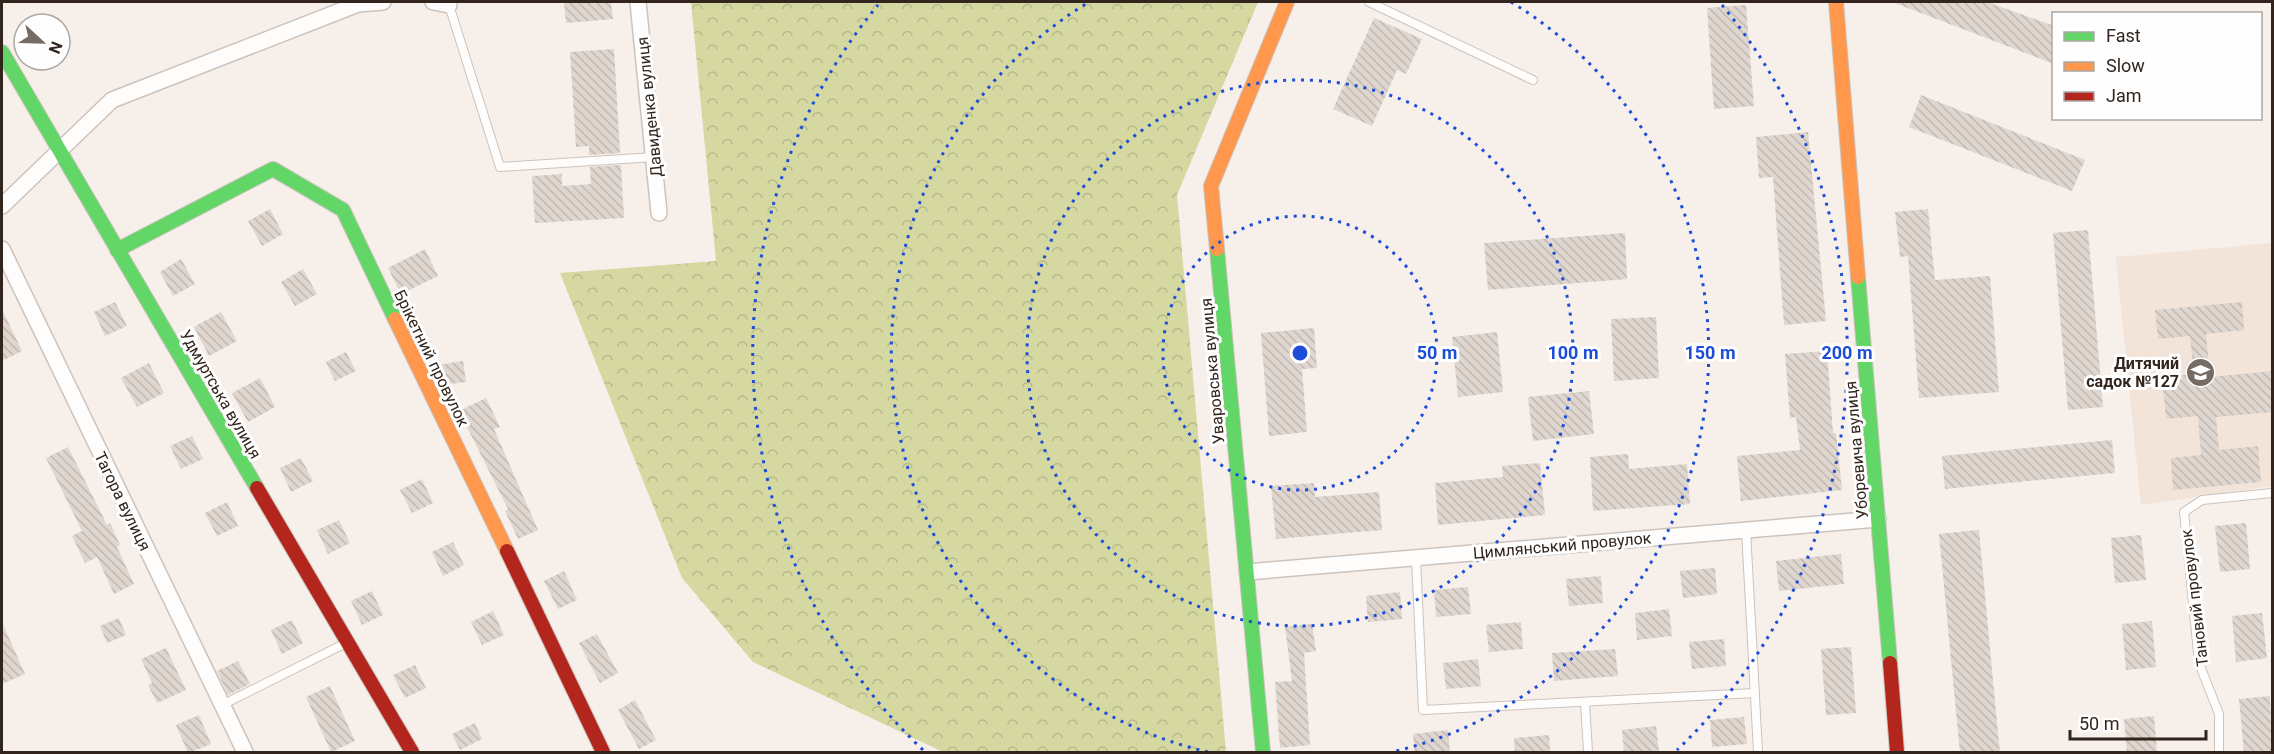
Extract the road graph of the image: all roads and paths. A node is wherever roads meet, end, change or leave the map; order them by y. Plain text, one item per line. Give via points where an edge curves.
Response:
1 (383, 2) edge
2 (433, 2) edge
3 (638, 2) edge
4 (1287, 2) edge
5 (1369, 2) edge
6 (1836, 2) edge
7 (449, 5) joint
8 (2, 52) edge
9 (1533, 80) dead end
10 (58, 149) junction
11 (654, 157) junction
12 (2, 206) edge
13 (659, 213) dead end
14 (2, 249) edge
15 (117, 250) junction
16 (2272, 493) edge
17 (1878, 519) junction
18 (1746, 530) junction
19 (1416, 558) junction
20 (1247, 572) junction
21 (348, 642) junction
22 (1755, 693) junction
23 (1585, 702) junction
24 (222, 705) junction
25 (243, 752) edge
26 (412, 753) edge
27 (603, 753) edge
28 (1263, 753) edge
29 (1588, 753) edge
30 (1758, 753) edge
31 (1897, 753) edge
32 (2219, 753) edge

1 - 10 street via 358,4 112,100
2 - 7 street
3 - 11 street, Давиденка вулиця
4 - 20 street, Уваровська вулиця via 1211,186
5 - 9 lane
6 - 17 street, Уборевича вулиця
7 - 11 lane via 500,167
8 - 10 street, Удмуртська вулиця
10 - 12 street
10 - 15 street, Удмуртська вулиця
11 - 13 street, Давиденка вулиця
14 - 24 street, Тагора вулиця
15 - 21 street, Удмуртська вулиця
15 - 27 street, Брiкетний провулок via 273,169 343,210
16 - 32 lane, Тановий провулок via 2202,500 2184,512 2199,663 2219,714
17 - 18 street, Цимлянський провулок
17 - 31 street, Уборевича вулиця
18 - 19 street, Цимлянський провулок
18 - 22 lane
19 - 20 street, Цимлянський провулок
19 - 23 lane via 1423,710
20 - 28 street, Уваровська вулиця
21 - 24 lane
21 - 26 street, Удмуртська вулиця
22 - 23 lane
22 - 30 lane
23 - 29 lane
24 - 25 street, Тагора вулиця

